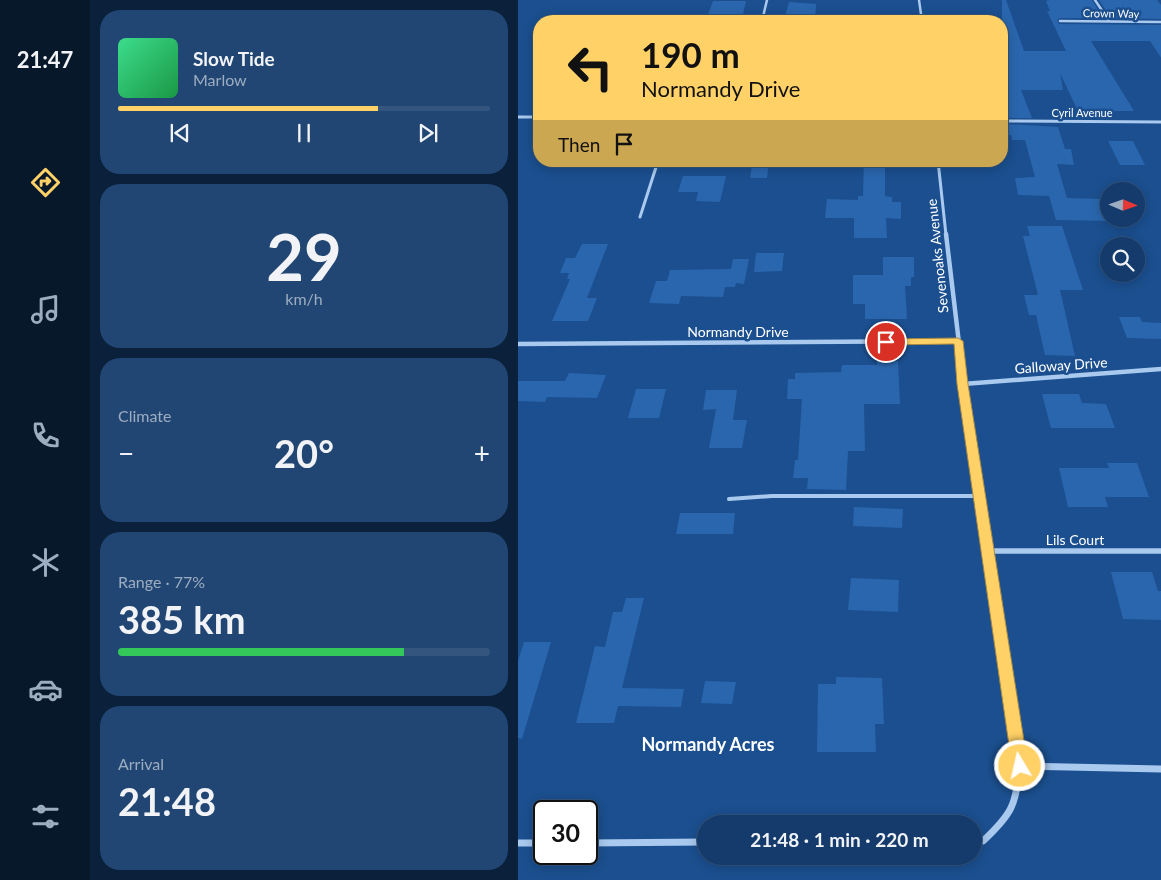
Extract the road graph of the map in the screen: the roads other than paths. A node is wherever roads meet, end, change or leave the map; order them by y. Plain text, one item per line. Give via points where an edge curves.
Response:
1 (767, 0) edge
2 (919, 0) edge
3 (1095, 0) edge
4 (763, 15) edge
5 (921, 15) edge
6 (1060, 21) dead end
7 (1108, 22) junction
8 (1162, 22) edge
9 (518, 116) edge
10 (533, 117) edge
11 (1008, 121) edge
12 (1162, 122) edge
13 (656, 167) edge
14 (939, 167) edge
15 (640, 217) dead end
16 (958, 341) junction
17 (518, 344) edge
18 (1162, 369) edge
19 (963, 384) junction
20 (980, 496) junction
21 (729, 499) dead end
22 (988, 551) junction
23 (1162, 551) edge
24 (1020, 766) junction
25 (1162, 769) edge
26 (982, 841) edge
27 (697, 842) edge
28 (518, 843) edge
29 (533, 843) edge
30 (598, 843) edge

1 - 4 street
2 - 5 street
3 - 7 street
6 - 7 street, Crown Way
7 - 8 street, Crown Way
9 - 10 street
11 - 12 street, Cyril Avenue
13 - 15 street
14 - 16 street, Sevenoaks Avenue
16 - 17 street, Normandy Drive
16 - 19 street, Sevenoaks Avenue
18 - 19 street, Galloway Drive
19 - 20 street, Sevenoaks Avenue
20 - 21 lane
20 - 22 street, Sevenoaks Avenue
22 - 23 street, Lils Court
22 - 24 street, Sevenoaks Avenue
24 - 25 street
24 - 26 street, Sevenoaks Avenue via 1016,801 1006,820
27 - 30 street
28 - 29 street

